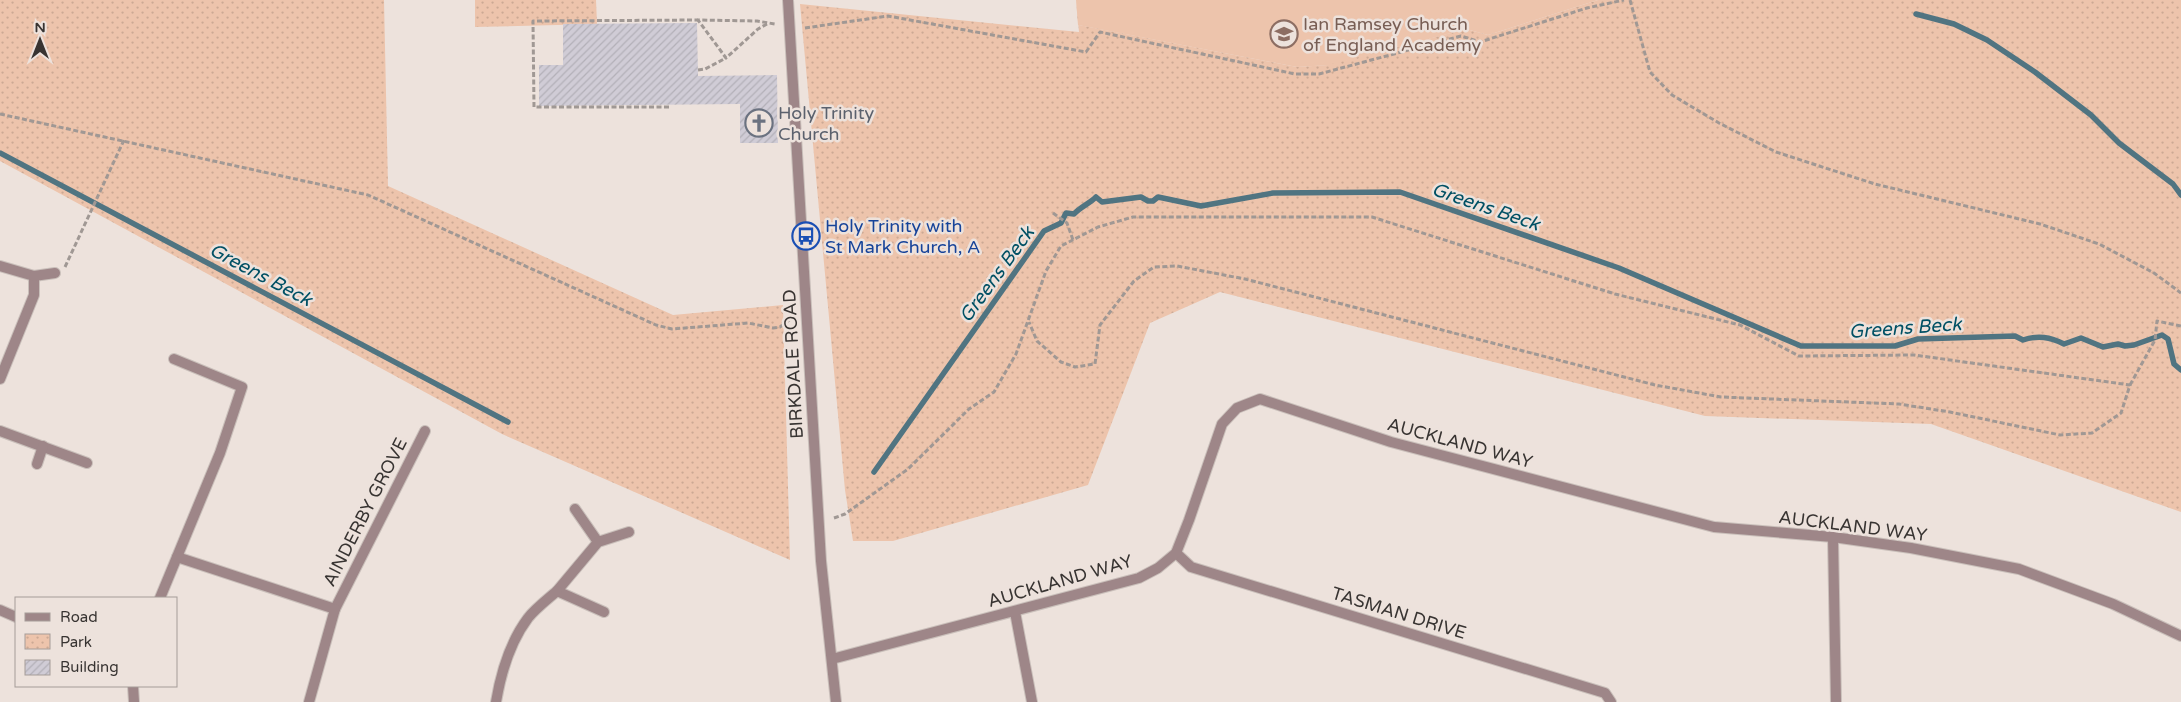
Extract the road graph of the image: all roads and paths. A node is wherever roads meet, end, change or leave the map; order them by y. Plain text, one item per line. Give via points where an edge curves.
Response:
1 (788, 0) edge
2 (1624, 0) edge
3 (1630, 0) edge
4 (698, 20) junction
5 (766, 24) junction
6 (775, 24) dead end
7 (804, 28) dead end
8 (726, 58) junction
9 (698, 70) dead end
10 (669, 107) dead end
11 (0, 114) edge
12 (124, 140) junction
13 (1053, 213) dead end
14 (1073, 240) junction
15 (0, 266) edge
16 (55, 273) joint
17 (34, 276) junction
18 (2181, 293) edge
19 (792, 316) dead end
20 (1029, 322) junction
21 (2181, 326) edge
22 (174, 358) dead end
23 (0, 379) edge
24 (2130, 385) junction
25 (0, 430) edge
26 (425, 431) dead end
27 (43, 446) junction
28 (87, 463) dead end
29 (37, 464) dead end
30 (575, 509) dead end
31 (834, 518) dead end
32 (629, 532) dead end
33 (1833, 537) junction
34 (598, 542) junction
35 (1176, 553) junction
36 (177, 557) junction
37 (557, 590) junction
38 (160, 597) edge
39 (335, 608) junction
40 (0, 610) edge
41 (604, 612) dead end
42 (1015, 612) junction
43 (15, 617) edge
44 (2181, 636) edge
45 (832, 659) junction
46 (133, 687) edge
47 (134, 702) edge
48 (309, 702) edge
49 (496, 702) edge
50 (836, 702) edge
51 (1032, 702) edge
52 (1611, 702) edge
53 (1836, 702) edge

1 - 45 street, BIRKDALE ROAD via 821,561
2 - 7 path via 1587,8 1480,42 1461,36 1319,74 1295,74 1100,32 1086,52 888,16
3 - 18 path via 1650,72 1672,95 1719,123 1776,152 1875,184 2040,224 2099,244 2154,273
4 - 5 path
4 - 8 path
4 - 10 path via 533,21 534,107
5 - 6 path
5 - 8 path
8 - 9 path
11 - 12 path
12 - 16 path via 61,275
12 - 19 path via 368,195 656,325 672,329 748,323 773,328 780,327
13 - 14 path via 1068,223
14 - 20 path via 1061,246 1046,271
14 - 24 path via 1098,227 1133,217 1372,217 1615,294 1740,325 1799,356 1914,355
15 - 17 street
16 - 17 street
17 - 23 street via 34,295
20 - 24 path via 1037,341 1061,362 1075,367 1095,364 1100,325 1134,281 1154,267 1177,266 1255,281 1655,386 1721,397 1899,404 2060,436 2092,432 2121,413
20 - 31 path via 1016,354 994,392 970,409 908,470 845,514
21 - 24 path via 2157,321 2156,340
22 - 36 street via 242,387 220,453
25 - 27 street
26 - 39 street, AINDERBY GROVE
27 - 28 street
27 - 29 street
30 - 34 street
32 - 34 street
33 - 35 street, AUCKLAND WAY via 1714,527 1391,442 1260,399 1236,408 1222,424
33 - 44 street, AUCKLAND WAY via 2019,569 2113,604
33 - 53 street
34 - 37 street
35 - 42 street, AUCKLAND WAY via 1158,568 1138,578
35 - 52 street, TASMAN DRIVE via 1192,566 1605,693
36 - 38 street
36 - 39 street, AINDERBY GROVE
37 - 41 street
37 - 49 street via 529,617 512,644
39 - 48 street, AINDERBY GROVE
40 - 43 street
42 - 45 street, AUCKLAND WAY
42 - 51 street
45 - 50 street, BIRKDALE ROAD
46 - 47 street

